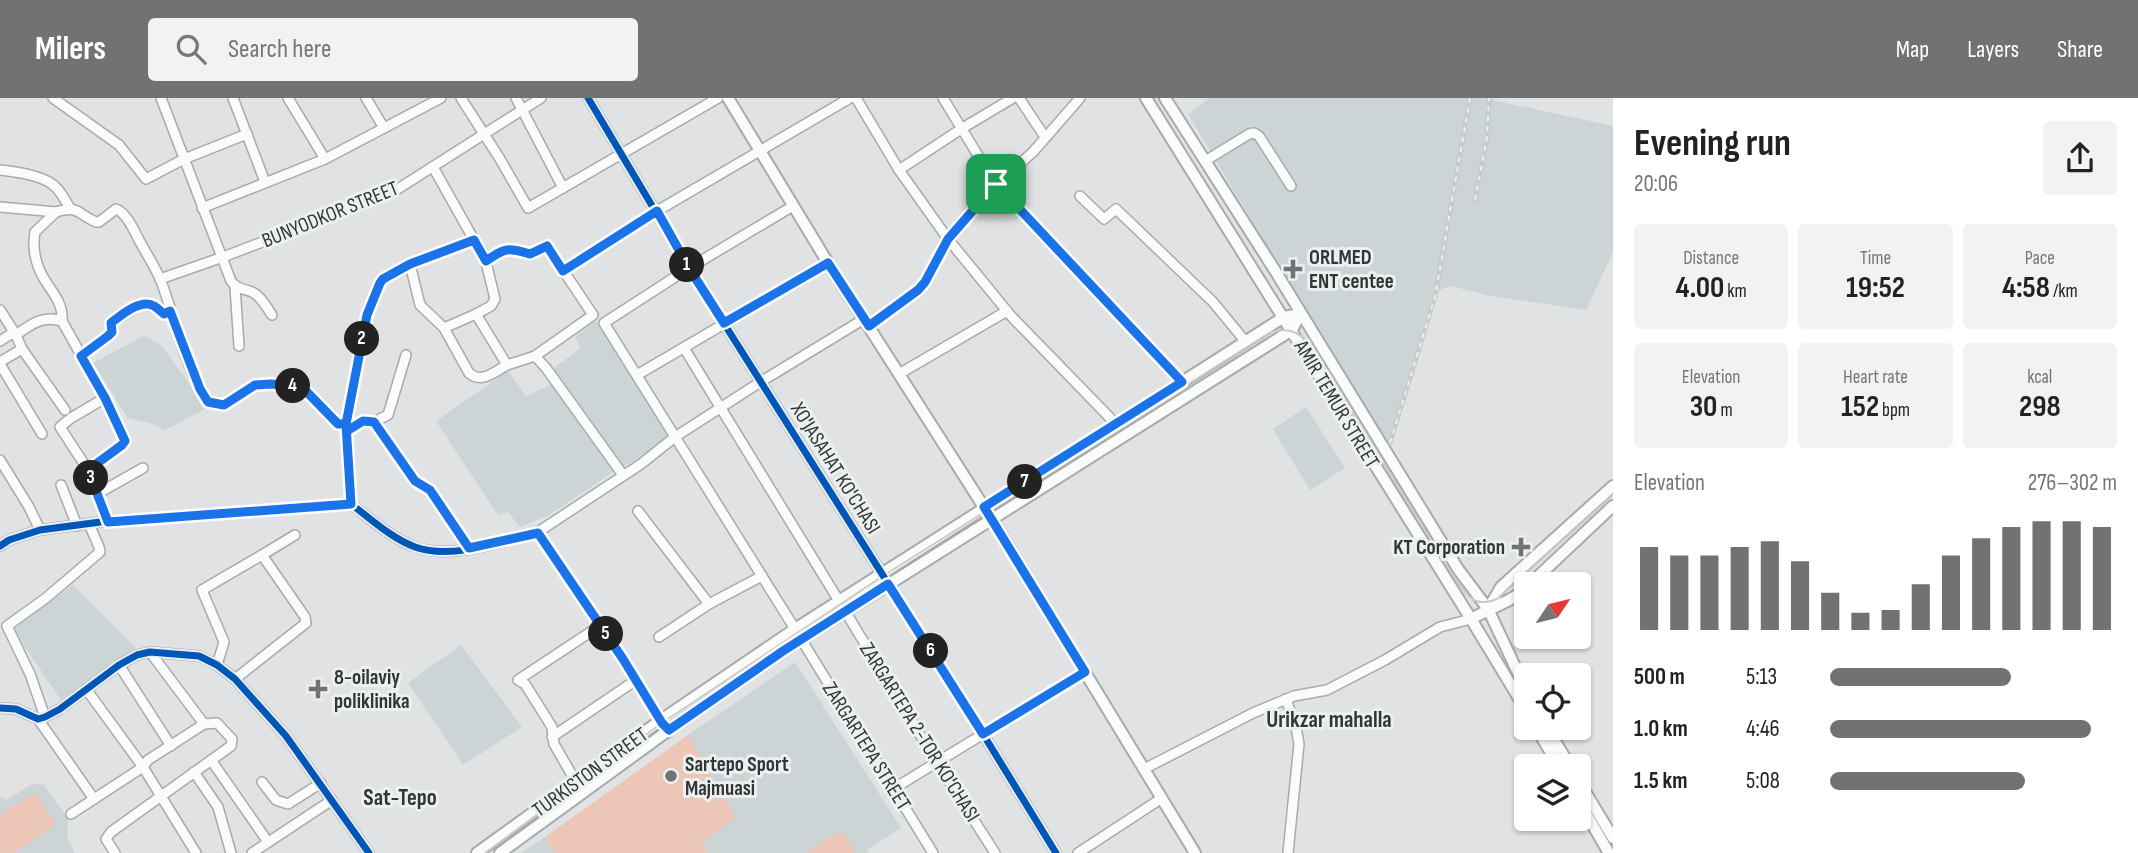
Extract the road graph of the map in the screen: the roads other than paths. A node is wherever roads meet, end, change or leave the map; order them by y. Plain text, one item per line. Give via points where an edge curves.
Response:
1 (53, 98) edge
2 (161, 98) edge
3 (233, 98) edge
4 (288, 98) edge
5 (366, 98) edge
6 (441, 98) edge
7 (461, 98) edge
8 (516, 98) edge
9 (541, 98) edge
10 (588, 98) edge
11 (719, 98) edge
12 (728, 98) edge
13 (850, 98) edge
14 (856, 98) edge
15 (943, 98) edge
16 (1013, 98) edge
17 (1019, 98) edge
18 (1080, 98) edge
19 (1146, 98) edge
20 (1165, 98) edge
21 (522, 109) junction
22 (384, 128) junction
23 (961, 129) junction
24 (484, 133) junction
25 (247, 134) junction
26 (1045, 138) junction
27 (760, 150) junction
28 (622, 155) junction
29 (184, 159) junction
30 (325, 159) junction
31 (1205, 161) junction
32 (433, 167) junction
33 (0, 170) edge
34 (899, 170) junction
35 (265, 183) junction
36 (996, 184) junction
37 (1291, 186) dead end
38 (564, 188) junction
39 (1080, 196) dead end
40 (793, 206) junction
41 (0, 207) edge
42 (70, 208) junction
43 (202, 208) junction
44 (657, 211) junction
45 (56, 212) junction
46 (948, 239) junction
47 (474, 240) junction
48 (223, 257) junction
49 (486, 261) junction
50 (828, 263) junction
51 (410, 264) junction
52 (689, 268) junction
53 (563, 271) junction
54 (160, 279) junction
55 (235, 287) junction
56 (0, 310) edge
57 (170, 311) junction
58 (1007, 311) junction
59 (475, 314) junction
60 (1300, 314) junction
61 (272, 315) dead end
62 (1283, 317) junction
63 (62, 321) junction
64 (724, 323) junction
65 (867, 323) junction
66 (444, 328) junction
67 (1292, 330) junction
68 (16, 335) junction
69 (0, 341) edge
70 (1245, 341) junction
71 (239, 346) dead end
72 (684, 348) junction
73 (22, 349) junction
74 (406, 355) dead end
75 (81, 356) junction
76 (536, 356) junction
77 (0, 363) edge
78 (507, 365) junction
79 (899, 374) junction
80 (637, 375) junction
81 (762, 381) junction
82 (1182, 382) junction
83 (105, 398) junction
84 (720, 409) junction
85 (65, 410) dead end
86 (374, 422) junction
87 (1115, 424) junction
88 (347, 427) junction
89 (42, 434) dead end
90 (675, 437) junction
91 (0, 460) edge
92 (142, 468) dead end
93 (88, 470) junction
94 (623, 475) junction
95 (61, 485) dead end
96 (1613, 486) edge
97 (97, 494) junction
98 (351, 504) junction
99 (1613, 506) edge
100 (984, 507) junction
101 (638, 511) dead end
102 (992, 519) junction
103 (108, 522) junction
104 (89, 524) junction
105 (77, 526) junction
106 (40, 530) junction
107 (538, 533) junction
108 (295, 535) dead end
109 (0, 546) edge
110 (469, 548) junction
111 (262, 555) junction
112 (1543, 572) edge
113 (882, 573) junction
114 (762, 576) junction
115 (888, 584) junction
116 (1514, 597) edge
117 (709, 604) junction
118 (842, 606) junction
119 (1488, 609) junction
120 (1471, 619) junction
121 (601, 625) junction
122 (798, 634) junction
123 (659, 637) dead end
124 (150, 652) junction
125 (1514, 663) edge
126 (119, 665) junction
127 (217, 665) junction
128 (1085, 672) junction
129 (235, 679) junction
130 (636, 680) junction
131 (86, 689) junction
132 (1514, 690) edge
133 (1286, 699) junction
134 (0, 708) edge
135 (41, 718) junction
136 (661, 720) junction
137 (204, 724) junction
138 (669, 730) junction
139 (983, 734) junction
140 (552, 737) junction
141 (171, 746) junction
142 (211, 760) junction
143 (936, 761) junction
144 (143, 767) junction
145 (1144, 769) junction
146 (194, 772) junction
147 (262, 782) dead end
148 (576, 782) junction
149 (321, 783) junction
150 (893, 789) junction
151 (162, 796) junction
152 (1162, 798) junction
153 (94, 799) junction
154 (332, 800) junction
155 (1591, 802) edge
156 (71, 814) dead end
157 (1591, 822) edge
158 (1613, 838) edge
159 (268, 842) junction
160 (115, 853) edge
161 (196, 853) edge
162 (232, 853) edge
163 (252, 853) edge
164 (369, 853) edge
165 (477, 853) edge
166 (500, 853) edge
167 (933, 853) edge
168 (995, 853) edge
169 (1056, 853) edge
170 (1077, 853) edge
171 (1195, 853) edge
172 (1288, 853) edge
173 (1609, 853) edge

1 - 29 street via 119,145 146,179
2 - 29 street
3 - 25 street
4 - 30 street
5 - 22 street
6 - 22 street
7 - 24 street
8 - 21 street
9 - 21 street, BUNYODKOR STREET
10 - 28 street, XO'JASAHAT KO'CHASI
11 - 28 street
12 - 27 main road
13 - 27 street
14 - 34 street
15 - 23 street
16 - 23 street
17 - 26 street
18 - 26 street
19 - 62 main road, AMIR TEMUR STREET
20 - 31 main road, AMIR TEMUR STREET
21 - 24 street, BUNYODKOR STREET
21 - 38 street
22 - 30 street
23 - 34 street
23 - 36 street
24 - 32 street, BUNYODKOR STREET
24 - 38 street via 528,208
25 - 29 street
25 - 35 street
26 - 36 street
27 - 40 main road
27 - 44 street
28 - 38 street
28 - 44 street, XO'JASAHAT KO'CHASI
29 - 43 street
30 - 35 street
31 - 37 street via 1254,133
31 - 60 main road, AMIR TEMUR STREET
32 - 47 street
32 - 48 street, BUNYODKOR STREET via 393,191
33 - 42 street via 49,182
34 - 46 street
35 - 43 street
36 - 46 street
36 - 82 street
39 - 70 street via 1104,219 1116,209 1213,302
40 - 50 main road
40 - 52 street
41 - 45 street
42 - 45 street
42 - 54 street via 96,222 118,209
43 - 48 street
44 - 52 street, XO'JASAHAT KO'CHASI
44 - 53 street
45 - 63 street via 34,232 33,243 38,268 63,312
46 - 58 street
46 - 65 street via 918,290
47 - 49 street
47 - 51 street
48 - 54 street, BUNYODKOR STREET
48 - 55 street
49 - 53 street via 509,248 530,254 547,246
49 - 59 street via 495,299
50 - 64 street
50 - 65 main road
51 - 66 street via 421,305
51 - 88 street via 383,279 367,315
52 - 64 street, XO'JASAHAT KO'CHASI
52 - 80 street, ZARGARTEPA STREET via 604,323
53 - 76 street via 593,315
54 - 57 street
55 - 61 street via 257,296
55 - 71 street
56 - 68 street
57 - 75 street via 164,314 142,304 111,323 112,332
57 - 88 street via 208,402 224,405 255,385 301,386 338,424
58 - 79 street
58 - 87 street
59 - 66 street
59 - 78 street
60 - 62 main road
60 - 67 main road
60 - 119 main road, AMIR TEMUR STREET via 1458,569
62 - 67 main road, AMIR TEMUR STREET
62 - 70 main road, TURKISTON STREET
63 - 68 street via 45,319
63 - 75 street
64 - 72 street
64 - 81 street, XO'JASAHAT KO'CHASI
65 - 79 main road
65 - 81 street
66 - 78 street via 475,378
67 - 102 main road
67 - 120 main road, AMIR TEMUR STREET
68 - 69 street
68 - 73 street
70 - 82 main road, TURKISTON STREET
72 - 80 street
72 - 84 street, ZARGARTEPA 2-TOR KO'CHASI
73 - 77 street
73 - 85 street
74 - 86 street via 388,415
75 - 83 street
76 - 78 street
76 - 94 street
77 - 89 street
79 - 100 main road
80 - 90 street, ZARGARTEPA STREET
81 - 84 street
81 - 113 street, XO'JASAHAT KO'CHASI
82 - 87 main road, TURKISTON STREET
83 - 93 street via 125,441
83 - 93 street via 60,427
84 - 90 street
84 - 118 street, ZARGARTEPA 2-TOR KO'CHASI
86 - 88 street
86 - 110 street via 415,481 430,490
87 - 100 main road, TURKISTON STREET
88 - 98 street
90 - 94 street
90 - 114 street, ZARGARTEPA STREET
91 - 106 street
92 - 97 street
93 - 97 street
94 - 107 street
95 - 105 street
96 - 119 main road via 1500,587
97 - 103 street
98 - 103 street
98 - 110 street via 415,547 446,552
99 - 112 main road
100 - 102 main road
100 - 113 main road, TURKISTON STREET
101 - 117 street
102 - 115 main road
102 - 128 main road
103 - 104 street
104 - 105 street
104 - 135 street via 100,552 7,626 30,674
105 - 106 street
106 - 109 street
107 - 110 street
107 - 121 street
108 - 111 street
111 - 127 street via 202,590 224,642
111 - 129 street via 306,623
113 - 115 street, XO'JASAHAT KO'CHASI
113 - 118 main road, TURKISTON STREET
114 - 117 street
114 - 122 street, ZARGARTEPA STREET
115 - 118 main road
115 - 139 street, XO'JASAHAT KO'CHASI
116 - 119 main road
117 - 123 street
118 - 122 main road, TURKISTON STREET
118 - 143 street, ZARGARTEPA 2-TOR KO'CHASI
119 - 120 main road
119 - 125 main road, AMIR TEMUR STREET
120 - 132 main road, AMIR TEMUR STREET
120 - 133 street via 1440,627 1328,690
121 - 130 street
121 - 140 street via 518,680 552,727
122 - 136 main road, TURKISTON STREET
122 - 138 main road
122 - 150 street, ZARGARTEPA STREET
124 - 126 street
124 - 127 street via 199,656
124 - 137 street
126 - 131 street
126 - 141 street
127 - 129 street
128 - 139 street
128 - 145 main road
129 - 149 street
130 - 136 street
130 - 140 street
131 - 135 street
131 - 144 street
133 - 145 street
133 - 172 street via 1299,744
134 - 135 street
135 - 153 street
136 - 138 street
136 - 148 main road, TURKISTON STREET
137 - 141 street
137 - 142 street via 217,723 232,739 231,746
138 - 166 main road
139 - 143 street
139 - 169 street, XO'JASAHAT KO'CHASI
140 - 148 street
141 - 144 street
142 - 146 street
142 - 159 street
143 - 150 street
143 - 168 street, ZARGARTEPA 2-TOR KO'CHASI
144 - 151 street
144 - 153 street
145 - 152 main road
146 - 151 street
146 - 162 street via 218,807
147 - 149 street via 276,800 288,804
148 - 165 main road, TURKISTON STREET
149 - 154 street
150 - 167 street, ZARGARTEPA STREET
151 - 160 street via 109,835 106,839
151 - 161 street
152 - 170 street
152 - 171 main road
153 - 156 street
154 - 159 street
154 - 164 street
155 - 158 main road
157 - 173 main road
159 - 163 street

